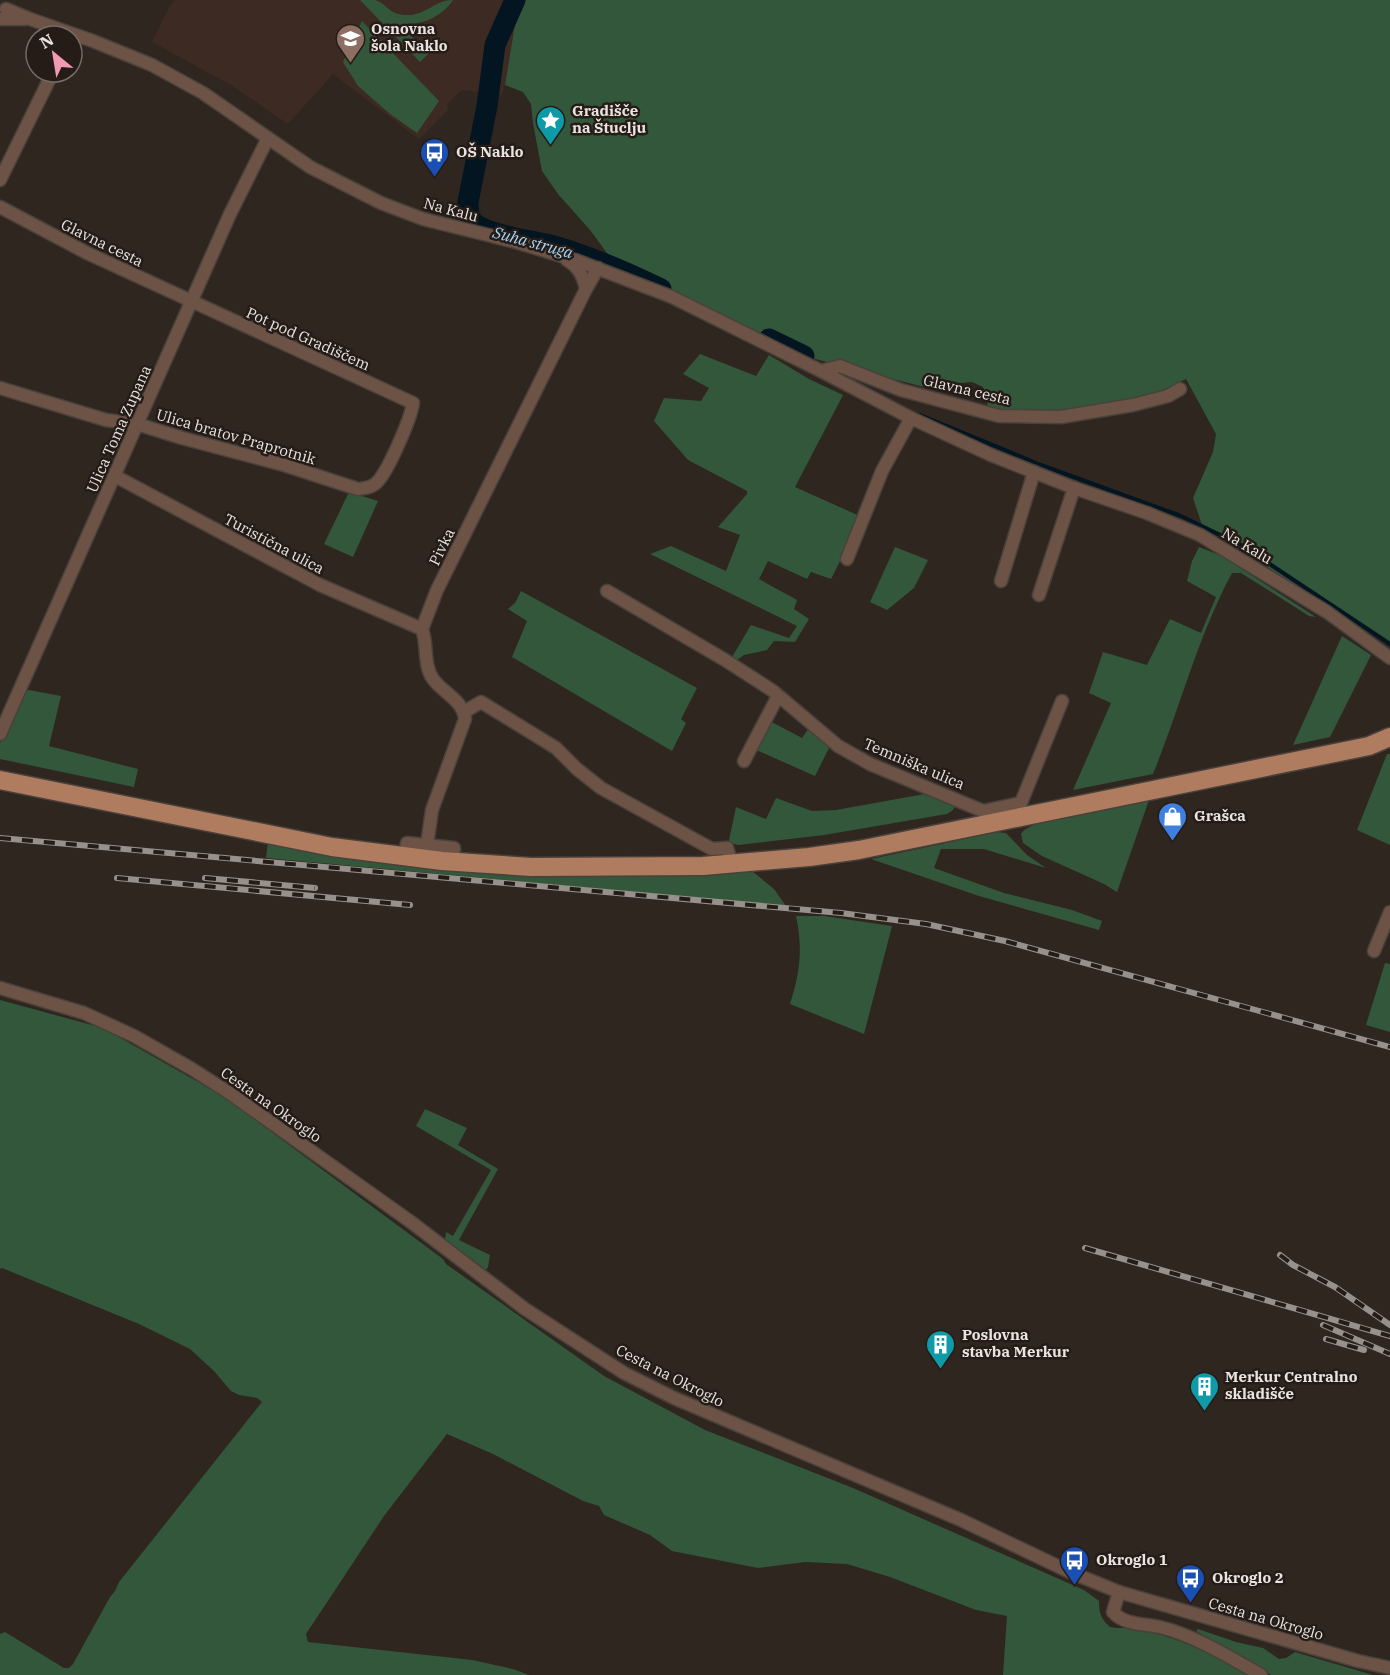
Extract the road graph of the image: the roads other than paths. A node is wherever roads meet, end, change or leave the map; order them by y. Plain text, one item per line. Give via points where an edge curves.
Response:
1 (2, 12) edge
2 (42, 24) edge
3 (84, 40) edge
4 (47, 84) edge
5 (268, 138) junction
6 (0, 180) edge
7 (0, 207) edge
8 (558, 255) junction
9 (598, 268) junction
10 (586, 289) junction
11 (192, 303) junction
12 (821, 371) junction
13 (0, 388) edge
14 (1180, 389) dead end
15 (412, 403) joint
16 (911, 418) junction
17 (137, 424) junction
18 (1034, 472) junction
19 (115, 476) junction
20 (1074, 488) junction
21 (847, 559) dead end
22 (1001, 581) dead end
23 (607, 591) dead end
24 (1039, 595) dead end
25 (422, 629) junction
26 (1390, 658) edge
27 (778, 696) junction
28 (1062, 701) dead end
29 (464, 712) junction
30 (0, 734) edge
31 (1390, 737) edge
32 (1369, 746) junction
33 (1390, 747) edge
34 (744, 762) dead end
35 (0, 780) edge
36 (989, 817) junction
37 (427, 845) junction
38 (406, 850) junction
39 (454, 855) junction
40 (729, 856) junction
41 (1390, 912) edge
42 (1374, 951) dead end
43 (0, 988) edge
44 (1119, 1592) junction
45 (1390, 1668) edge
46 (1262, 1675) edge

1 - 2 street, Na Kalu
3 - 5 street, Na Kalu via 152,65 203,93
4 - 6 street
5 - 8 street, Na Kalu via 310,168 381,203 423,219
5 - 11 street, Ulica Toma Zupana
7 - 11 street, Glavna cesta via 87,254
8 - 9 street, Na Kalu
8 - 10 street via 574,264
9 - 10 street, Pivka
9 - 12 street, Na Kalu via 672,297
10 - 25 street, Pivka via 437,590
11 - 15 street, Pot pod Gradiščem
11 - 17 street, Ulica Toma Zupana
12 - 14 street, Glavna cesta via 840,366 901,390 999,416 1061,417 1133,405
12 - 16 street, Na Kalu
13 - 17 street, Ulica bratov Praprotnik via 106,420
15 - 17 street, Ulica bratov Praprotnik via 405,429 378,482 358,489
16 - 18 street, Na Kalu
16 - 21 street via 882,471
17 - 19 street, Ulica Toma Zupana
18 - 20 street, Na Kalu
18 - 22 street
19 - 25 street, Turistična ulica via 320,585
19 - 30 street, Ulica Toma Zupana
20 - 24 street
20 - 26 street, Na Kalu via 1200,535 1327,612
23 - 27 street, Temniška ulica
25 - 29 street via 432,678
27 - 34 street
27 - 36 street, Temniška ulica via 838,746
28 - 36 street via 1021,803
29 - 37 street via 465,719 432,810
29 - 40 street via 481,702 556,748 601,788
31 - 32 main road
32 - 33 main road
32 - 36 main road
35 - 38 main road via 309,842
36 - 40 main road via 859,850
37 - 38 street
37 - 39 street
38 - 39 main road
39 - 40 main road via 531,867 603,868
41 - 42 street
43 - 44 street, Cesta na Okroglo via 84,1013 192,1069 411,1222 525,1309 624,1373
44 - 45 street, Cesta na Okroglo
44 - 46 street via 1113,1612 1118,1618 1196,1640

